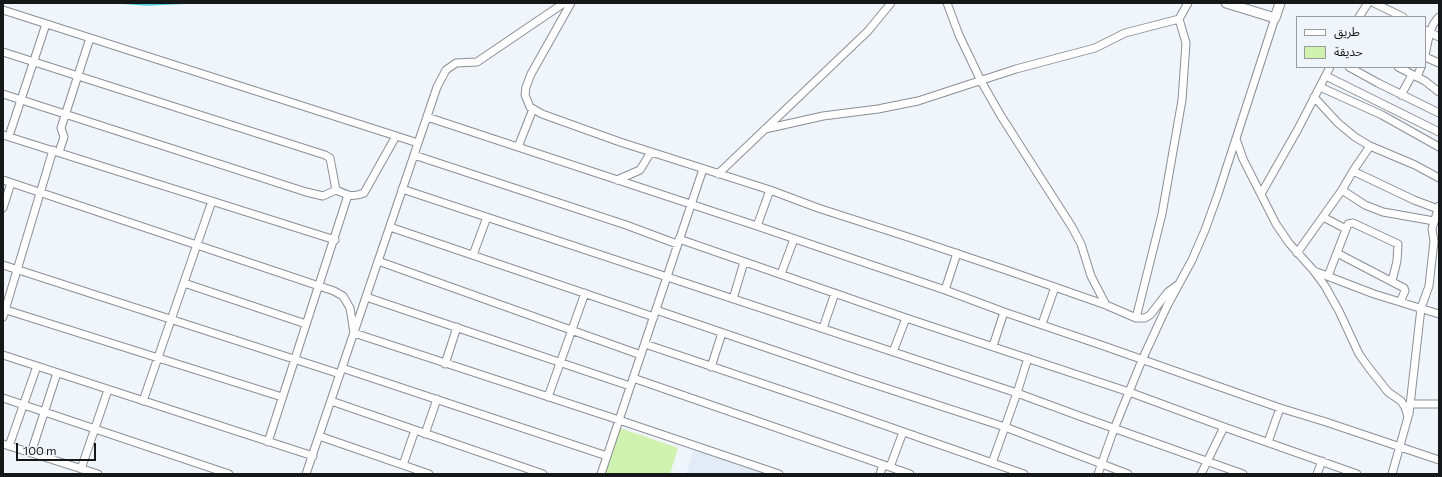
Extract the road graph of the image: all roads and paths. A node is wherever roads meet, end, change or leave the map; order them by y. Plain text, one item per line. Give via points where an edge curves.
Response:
1 (564, 3) edge
2 (571, 3) edge
3 (891, 3) edge
4 (947, 3) edge
5 (1188, 3) edge
6 (1226, 3) edge
7 (1280, 3) edge
8 (1368, 3) edge
9 (1374, 3) edge
10 (3, 10) edge
11 (1360, 16) edge
12 (1401, 16) edge
13 (1439, 17) edge
14 (1275, 18) junction
15 (1179, 19) junction
16 (46, 24) junction
17 (1428, 31) edge
18 (1439, 37) edge
19 (90, 38) junction
20 (1426, 48) edge
21 (3, 52) edge
22 (1426, 56) edge
23 (33, 61) junction
24 (1439, 63) edge
25 (1330, 68) edge
26 (1351, 68) edge
27 (1400, 68) edge
28 (1420, 68) edge
29 (78, 76) junction
30 (1326, 76) junction
31 (1415, 76) junction
32 (981, 81) junction
33 (1320, 87) junction
34 (1439, 92) edge
35 (3, 94) edge
36 (1402, 95) junction
37 (1314, 97) junction
38 (21, 100) junction
39 (533, 109) junction
40 (1439, 113) edge
41 (66, 114) junction
42 (427, 117) junction
43 (765, 129) junction
44 (1439, 132) edge
45 (6, 135) edge
46 (396, 136) junction
47 (1236, 138) junction
48 (418, 143) junction
49 (1370, 146) junction
50 (518, 147) junction
51 (1439, 147) edge
52 (56, 151) junction
53 (651, 152) junction
54 (414, 155) junction
55 (703, 169) junction
56 (1353, 171) junction
57 (718, 174) junction
58 (1439, 178) edge
59 (3, 180) edge
60 (617, 180) junction
61 (12, 182) junction
62 (402, 189) junction
63 (336, 190) junction
64 (770, 190) junction
65 (1342, 190) junction
66 (40, 192) junction
67 (1261, 194) junction
68 (348, 195) junction
69 (212, 201) junction
70 (690, 205) junction
71 (3, 208) edge
72 (1439, 208) edge
73 (487, 217) junction
74 (1323, 217) junction
75 (1434, 220) junction
76 (757, 226) junction
77 (390, 227) junction
78 (1346, 228) junction
79 (794, 239) junction
80 (334, 240) junction
81 (678, 241) junction
82 (197, 245) junction
83 (957, 253) junction
84 (1297, 253) junction
85 (1337, 253) junction
86 (473, 255) junction
87 (378, 261) junction
88 (744, 262) junction
89 (3, 265) edge
90 (17, 270) junction
91 (1314, 271) junction
92 (781, 274) junction
93 (1328, 276) junction
94 (667, 277) junction
95 (1392, 281) junction
96 (184, 283) junction
97 (1179, 284) junction
98 (318, 286) junction
99 (1055, 287) junction
100 (944, 290) junction
101 (835, 292) junction
102 (585, 293) junction
103 (366, 297) junction
104 (733, 299) junction
105 (1400, 302) junction
106 (1106, 305) junction
107 (1421, 308) junction
108 (4, 312) edge
109 (1004, 312) junction
110 (655, 314) junction
111 (1439, 314) edge
112 (906, 318) junction
113 (1136, 318) junction
114 (171, 320) junction
115 (306, 324) junction
116 (1042, 324) junction
117 (457, 327) junction
118 (823, 328) junction
119 (571, 331) junction
120 (354, 333) junction
121 (722, 333) junction
122 (645, 344) junction
123 (993, 346) junction
124 (893, 352) junction
125 (3, 355) edge
126 (641, 355) junction
127 (158, 358) junction
128 (1028, 358) junction
129 (294, 360) junction
130 (1142, 360) junction
131 (560, 362) junction
132 (446, 364) junction
133 (36, 366) junction
134 (711, 367) junction
135 (341, 371) junction
136 (57, 373) junction
137 (633, 378) junction
138 (630, 386) junction
139 (108, 390) junction
140 (1129, 392) junction
141 (1017, 393) junction
142 (282, 397) junction
143 (548, 397) junction
144 (3, 398) edge
145 (1439, 398) edge
146 (437, 399) junction
147 (143, 401) junction
148 (331, 402) junction
149 (1410, 404) junction
150 (1435, 404) edge
151 (23, 405) junction
152 (1280, 408) junction
153 (44, 412) junction
154 (1408, 416) junction
155 (620, 420) junction
156 (1224, 427) junction
157 (1005, 428) junction
158 (1114, 428) junction
159 (95, 429) junction
160 (415, 430) junction
161 (902, 432) junction
162 (425, 434) junction
163 (319, 436) junction
164 (268, 442) junction
165 (1268, 442) junction
166 (6, 445) edge
167 (1399, 448) junction
168 (31, 453) junction
169 (313, 456) junction
170 (607, 456) junction
171 (1322, 460) junction
172 (1439, 460) edge
173 (1206, 461) junction
174 (992, 463) junction
175 (1102, 464) junction
176 (402, 465) junction
177 (886, 466) junction
178 (81, 469) junction
179 (309, 473) edge
180 (1239, 473) edge
181 (98, 474) edge
182 (229, 474) edge
183 (429, 474) edge
184 (543, 474) edge
185 (601, 474) edge
186 (778, 474) edge
187 (880, 474) edge
188 (910, 474) edge
189 (1024, 474) edge
190 (1098, 474) edge
191 (1128, 474) edge
192 (1201, 474) edge
193 (1317, 474) edge
194 (1357, 474) edge
195 (1392, 474) edge

1 - 42 street via 477,62 456,63 446,70
2 - 39 street via 526,87 526,95
3 - 43 street via 868,31
4 - 32 street
5 - 15 street
6 - 14 main road
7 - 14 main road
8 - 11 street
9 - 12 street
10 - 16 street
13 - 17 street
14 - 47 street
15 - 32 street via 1125,33 1095,48
15 - 113 street via 1186,43 1182,100 1162,214
16 - 19 street
16 - 23 street
17 - 18 street
17 - 20 street
19 - 29 street
19 - 46 street
21 - 23 street
22 - 24 street
23 - 29 street
23 - 38 street
25 - 30 street
26 - 36 street
27 - 31 street
28 - 31 street
29 - 41 street
29 - 63 street via 325,155 330,158
30 - 33 street
30 - 44 street
31 - 34 street
31 - 36 street
32 - 43 street via 918,101 823,116
32 - 106 street via 1072,227 1081,244 1091,276
33 - 37 street
33 - 51 street via 1382,115
35 - 38 street
36 - 40 street
37 - 49 street via 1338,123
37 - 67 street
38 - 41 street
38 - 45 street
39 - 50 street
39 - 53 street
41 - 52 street via 61,128 64,137
41 - 63 street via 306,192 323,196
42 - 48 street
42 - 50 street
43 - 57 street
45 - 52 street
46 - 48 street
46 - 68 street via 364,193 357,196
47 - 67 street via 1243,159
47 - 97 street via 1205,230
48 - 54 street
49 - 56 street
49 - 58 street via 1406,160
50 - 60 street
52 - 66 street
52 - 69 street
53 - 55 street
53 - 60 street via 640,170
54 - 62 street
54 - 81 street
55 - 57 street
55 - 70 street
56 - 65 street
56 - 72 street via 1411,199
57 - 64 street
59 - 61 street
60 - 70 street
61 - 66 street
61 - 71 street
62 - 73 street
62 - 77 street
63 - 68 street
64 - 76 street
64 - 83 street
65 - 74 street
65 - 75 street via 1365,205 1383,212
66 - 82 street
66 - 90 street
67 - 84 street via 1276,224
68 - 80 street
69 - 80 street
69 - 82 street
70 - 76 street
70 - 81 street
72 - 75 street
73 - 86 street
73 - 94 street
74 - 78 street
74 - 84 street
75 - 107 street via 1429,286
76 - 79 street
77 - 86 street
77 - 87 street
78 - 85 street
78 - 95 street via 1353,222 1398,244
79 - 92 street
79 - 100 street
80 - 98 street
81 - 88 street
81 - 94 street
82 - 96 street
82 - 98 street
83 - 99 street
83 - 100 street
84 - 91 street
85 - 93 street
85 - 95 street
86 - 102 street
87 - 103 street
87 - 119 street
88 - 92 street
88 - 104 street
89 - 90 street
90 - 108 street
90 - 114 street
91 - 93 street
91 - 154 street via 1335,305 1359,354 1388,392 1404,405
92 - 101 street
93 - 105 street
94 - 104 street
94 - 110 street
95 - 105 street via 1405,289
96 - 114 street
96 - 115 street
97 - 113 street via 1168,292 1150,315
97 - 130 street
98 - 115 street
98 - 120 street via 343,296 350,308
99 - 106 street
99 - 116 street
100 - 109 street
101 - 112 street
101 - 118 street
102 - 110 street
102 - 119 street
103 - 117 street
103 - 120 street
104 - 118 street
105 - 107 street
106 - 113 street
107 - 111 street
107 - 149 street
108 - 127 street
109 - 116 street
109 - 123 street
110 - 121 street
110 - 122 street
112 - 123 street
112 - 124 street
114 - 127 street
114 - 129 street
115 - 129 street
116 - 130 street
117 - 131 street
117 - 132 street
118 - 124 street
119 - 126 street
119 - 131 street
120 - 132 street
120 - 135 street
121 - 134 street
121 - 157 street
122 - 126 street
122 - 134 street
123 - 128 street
124 - 141 street
125 - 133 street
126 - 137 street
127 - 142 street
127 - 147 street
128 - 140 street
128 - 141 street
129 - 135 street
129 - 142 street
130 - 140 street
130 - 152 street
131 - 138 street
131 - 143 street
132 - 143 street
133 - 136 street
133 - 151 street
134 - 161 street
135 - 146 street
135 - 148 street
136 - 139 street
136 - 153 street
137 - 138 street
137 - 177 street
138 - 155 street
139 - 147 street
139 - 159 street
140 - 156 street
140 - 158 street
141 - 157 street
141 - 158 street
142 - 164 street
143 - 155 street
144 - 151 street
145 - 150 street
146 - 162 street
146 - 170 street
147 - 164 street
148 - 160 street
148 - 163 street
149 - 150 street
149 - 154 street
151 - 153 street
151 - 166 street
152 - 165 street
152 - 167 street
153 - 159 street
153 - 168 street
154 - 167 street
155 - 170 street
155 - 186 street
156 - 165 street
156 - 173 street
157 - 174 street
157 - 175 street
158 - 173 street
158 - 175 street
159 - 178 street
159 - 182 street
160 - 162 street
160 - 176 street
161 - 174 street
161 - 177 street
162 - 184 street
163 - 169 street
163 - 176 street
164 - 169 street
165 - 171 street
166 - 168 street
167 - 172 street
167 - 195 street
168 - 178 street
169 - 179 street
170 - 185 street
171 - 193 street
171 - 194 street
173 - 180 street
173 - 192 street
174 - 189 street
175 - 190 street
175 - 191 street
176 - 183 street
177 - 187 street
177 - 188 street
178 - 181 street

